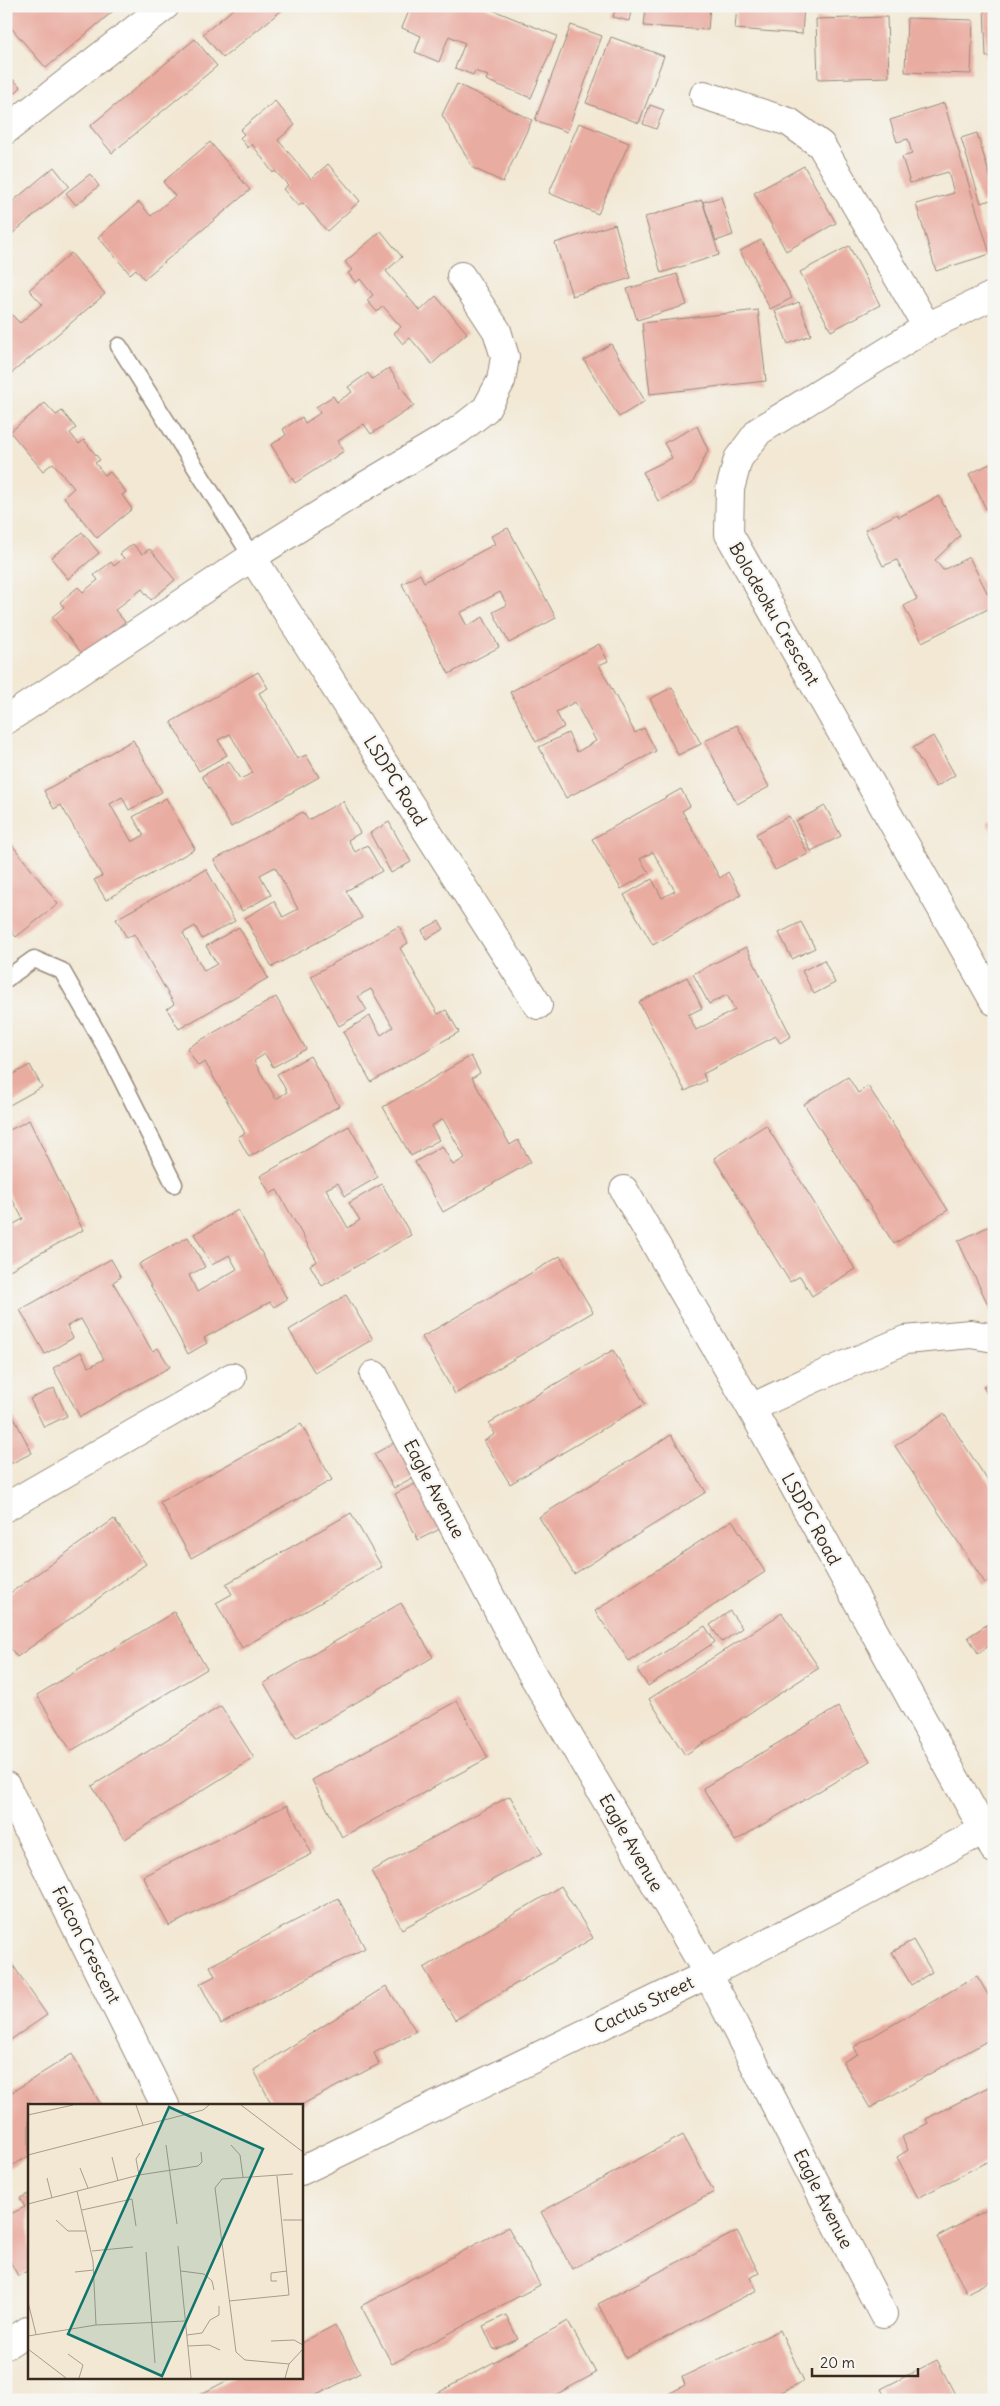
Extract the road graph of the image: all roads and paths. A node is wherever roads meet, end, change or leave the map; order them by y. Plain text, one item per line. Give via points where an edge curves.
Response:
1 (165, 6) edge
2 (704, 95) dead end
3 (6, 130) edge
4 (461, 276) dead end
5 (994, 295) edge
6 (927, 327) junction
7 (119, 346) dead end
8 (252, 557) junction
9 (7, 718) edge
10 (6, 979) edge
11 (994, 1001) edge
12 (538, 1005) dead end
13 (174, 1184) dead end
14 (624, 1190) dead end
15 (994, 1338) edge
16 (374, 1375) dead end
17 (232, 1377) dead end
18 (750, 1408) junction
19 (6, 1507) edge
20 (6, 1786) edge
21 (988, 1840) edge
22 (708, 1974) junction
23 (165, 2104) edge
24 (302, 2171) edge
25 (883, 2314) dead end
26 (28, 2331) edge
27 (6, 2345) edge

1 - 3 street
2 - 6 street via 789,122 821,145
4 - 8 street via 497,331 505,357 501,381 486,409 459,430
5 - 6 street, Bolodeoku Crescent
6 - 11 street, Bolodeoku Crescent via 759,431 738,459 730,489 729,534
7 - 8 lane
8 - 9 street
8 - 12 street, LSDPC Road
10 - 13 lane via 34,959 62,971 106,1048
14 - 18 street, LSDPC Road
15 - 18 street via 971,1334 905,1340
16 - 22 street, Eagle Avenue via 524,1660
17 - 19 street
18 - 21 street, LSDPC Road
20 - 23 street, Falcon Crescent
21 - 22 street, Cactus Street
22 - 24 street, Cactus Street
22 - 25 street, Eagle Avenue
26 - 27 street

